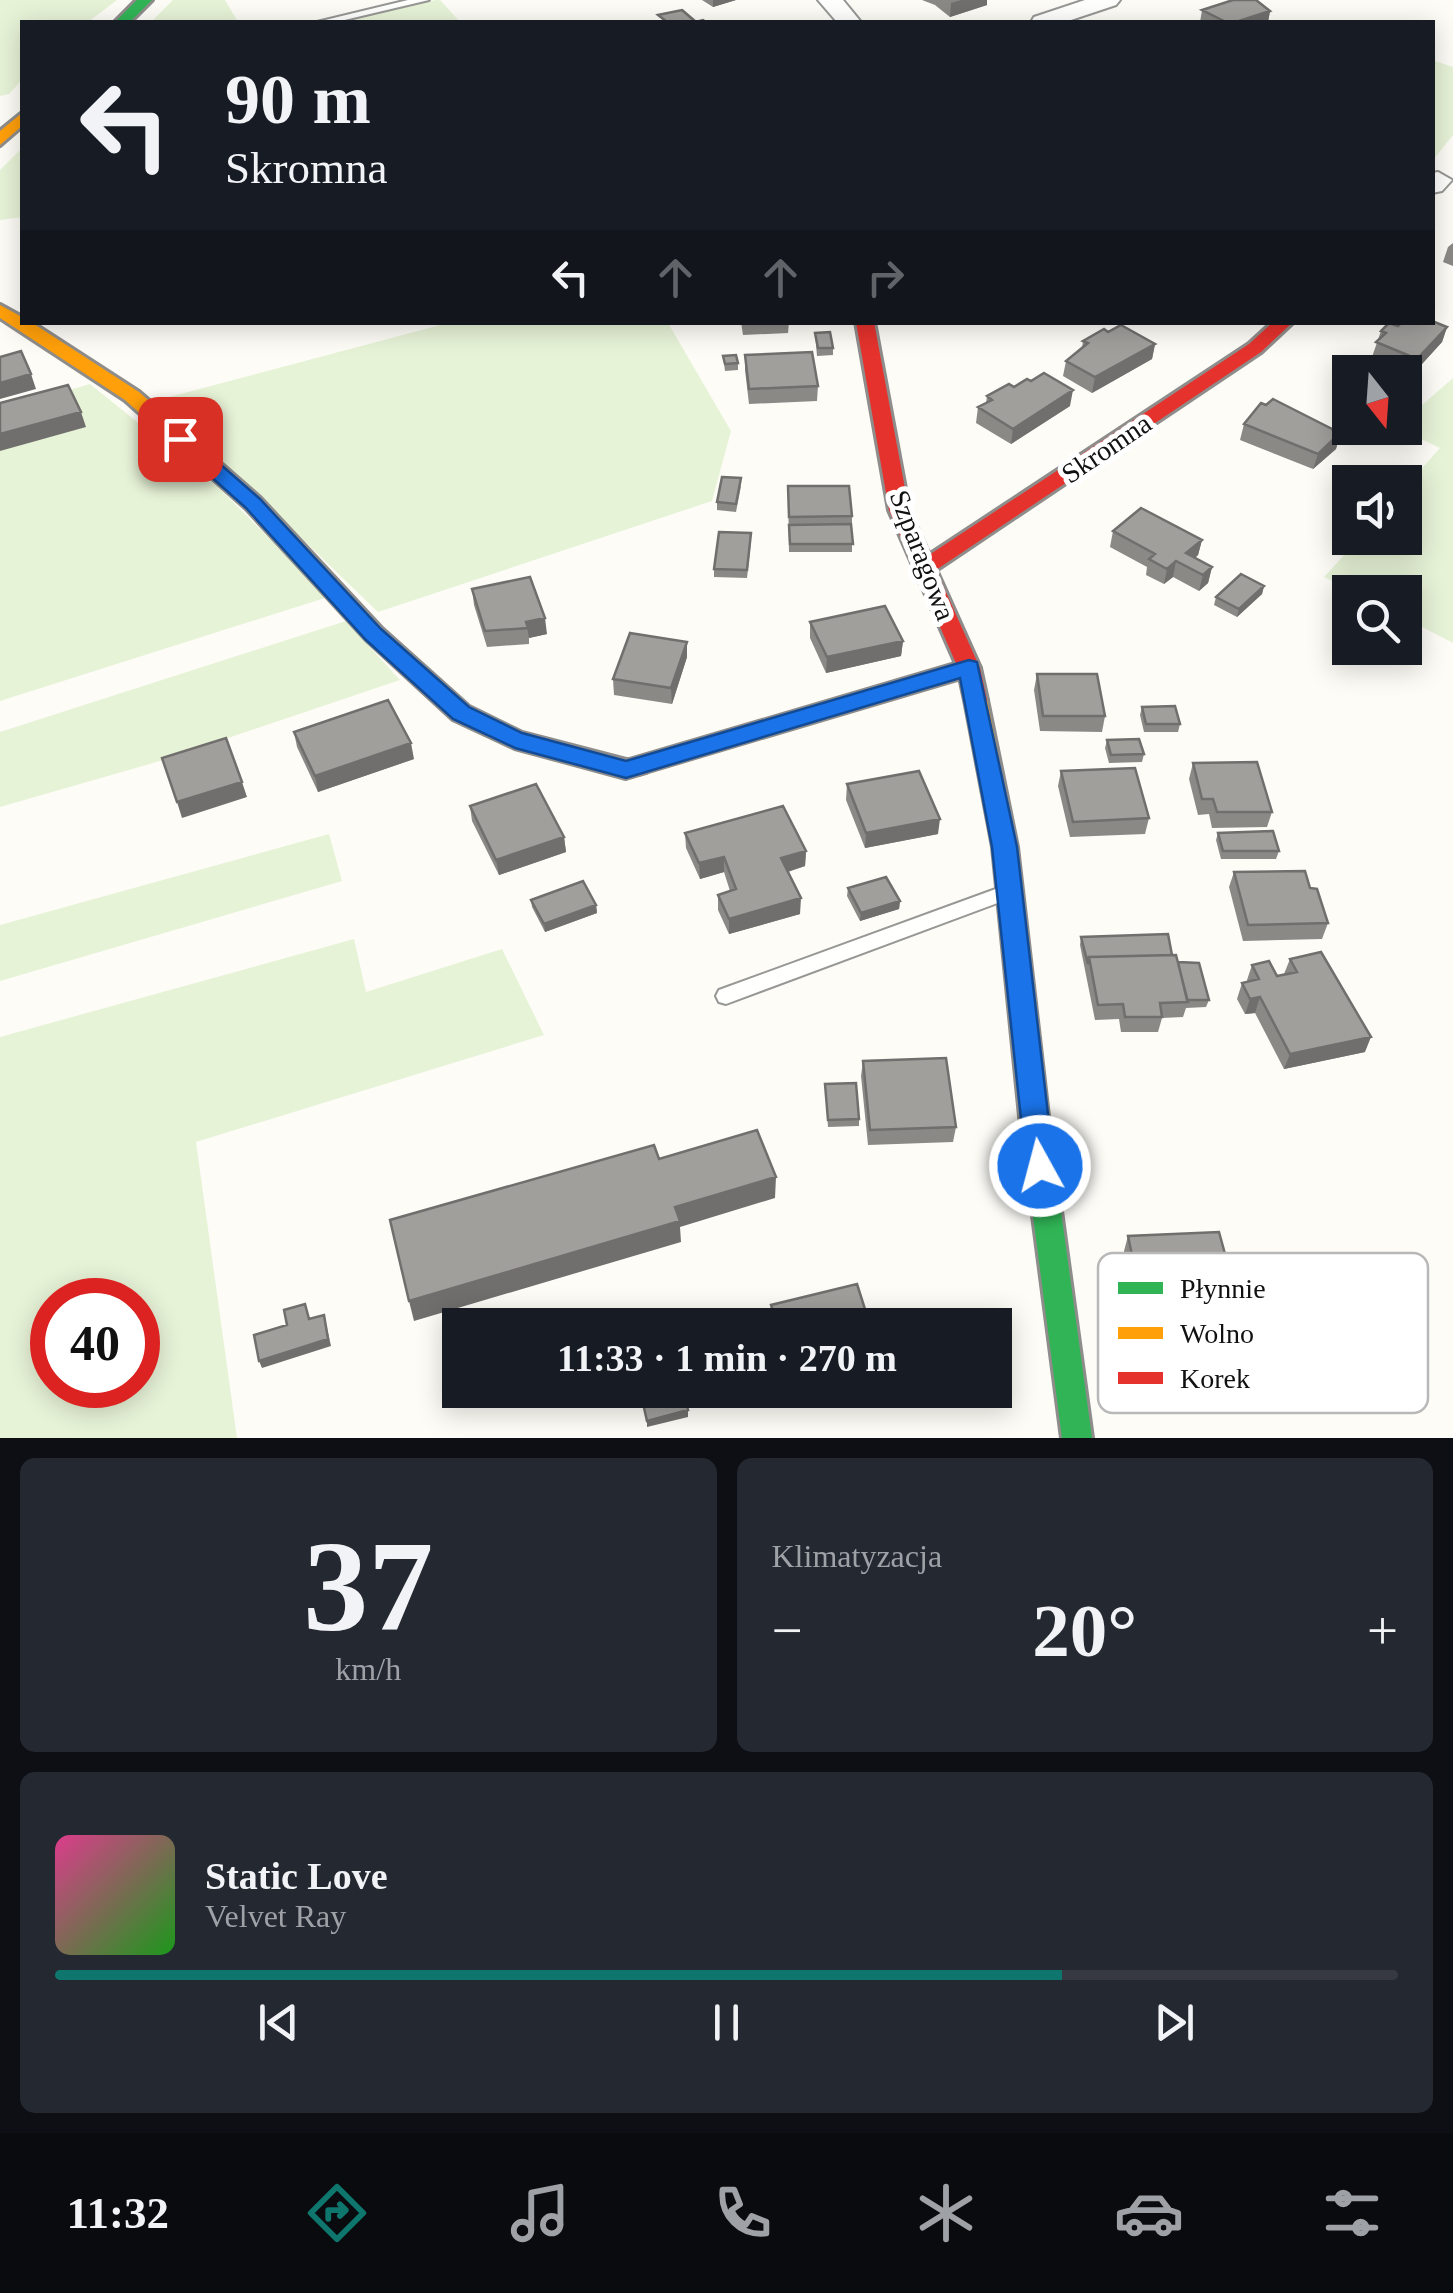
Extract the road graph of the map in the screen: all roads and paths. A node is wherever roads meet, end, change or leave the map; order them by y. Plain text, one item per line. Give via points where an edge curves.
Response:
1 (145, 0) edge
2 (423, 0) edge
3 (830, 0) edge
4 (1108, 0) edge
5 (124, 20) edge
6 (333, 20) edge
7 (847, 20) edge
8 (1049, 20) edge
9 (20, 120) edge
10 (0, 140) edge
11 (23, 325) edge
12 (867, 325) edge
13 (1281, 325) edge
14 (924, 568) junction
15 (969, 668) junction
16 (1009, 891) junction
17 (726, 996) dead end
18 (1077, 1438) edge

1 - 5 street
2 - 6 lane
3 - 7 street
4 - 8 street
9 - 10 street
11 - 15 street via 132,396 253,504 374,634 461,713 515,740 626,769
12 - 14 street, Szparagowa via 899,510
13 - 14 street, Skromna
14 - 15 street, Szparagowa
15 - 16 street, Szparagowa
16 - 17 lane
16 - 18 street, Szparagowa

